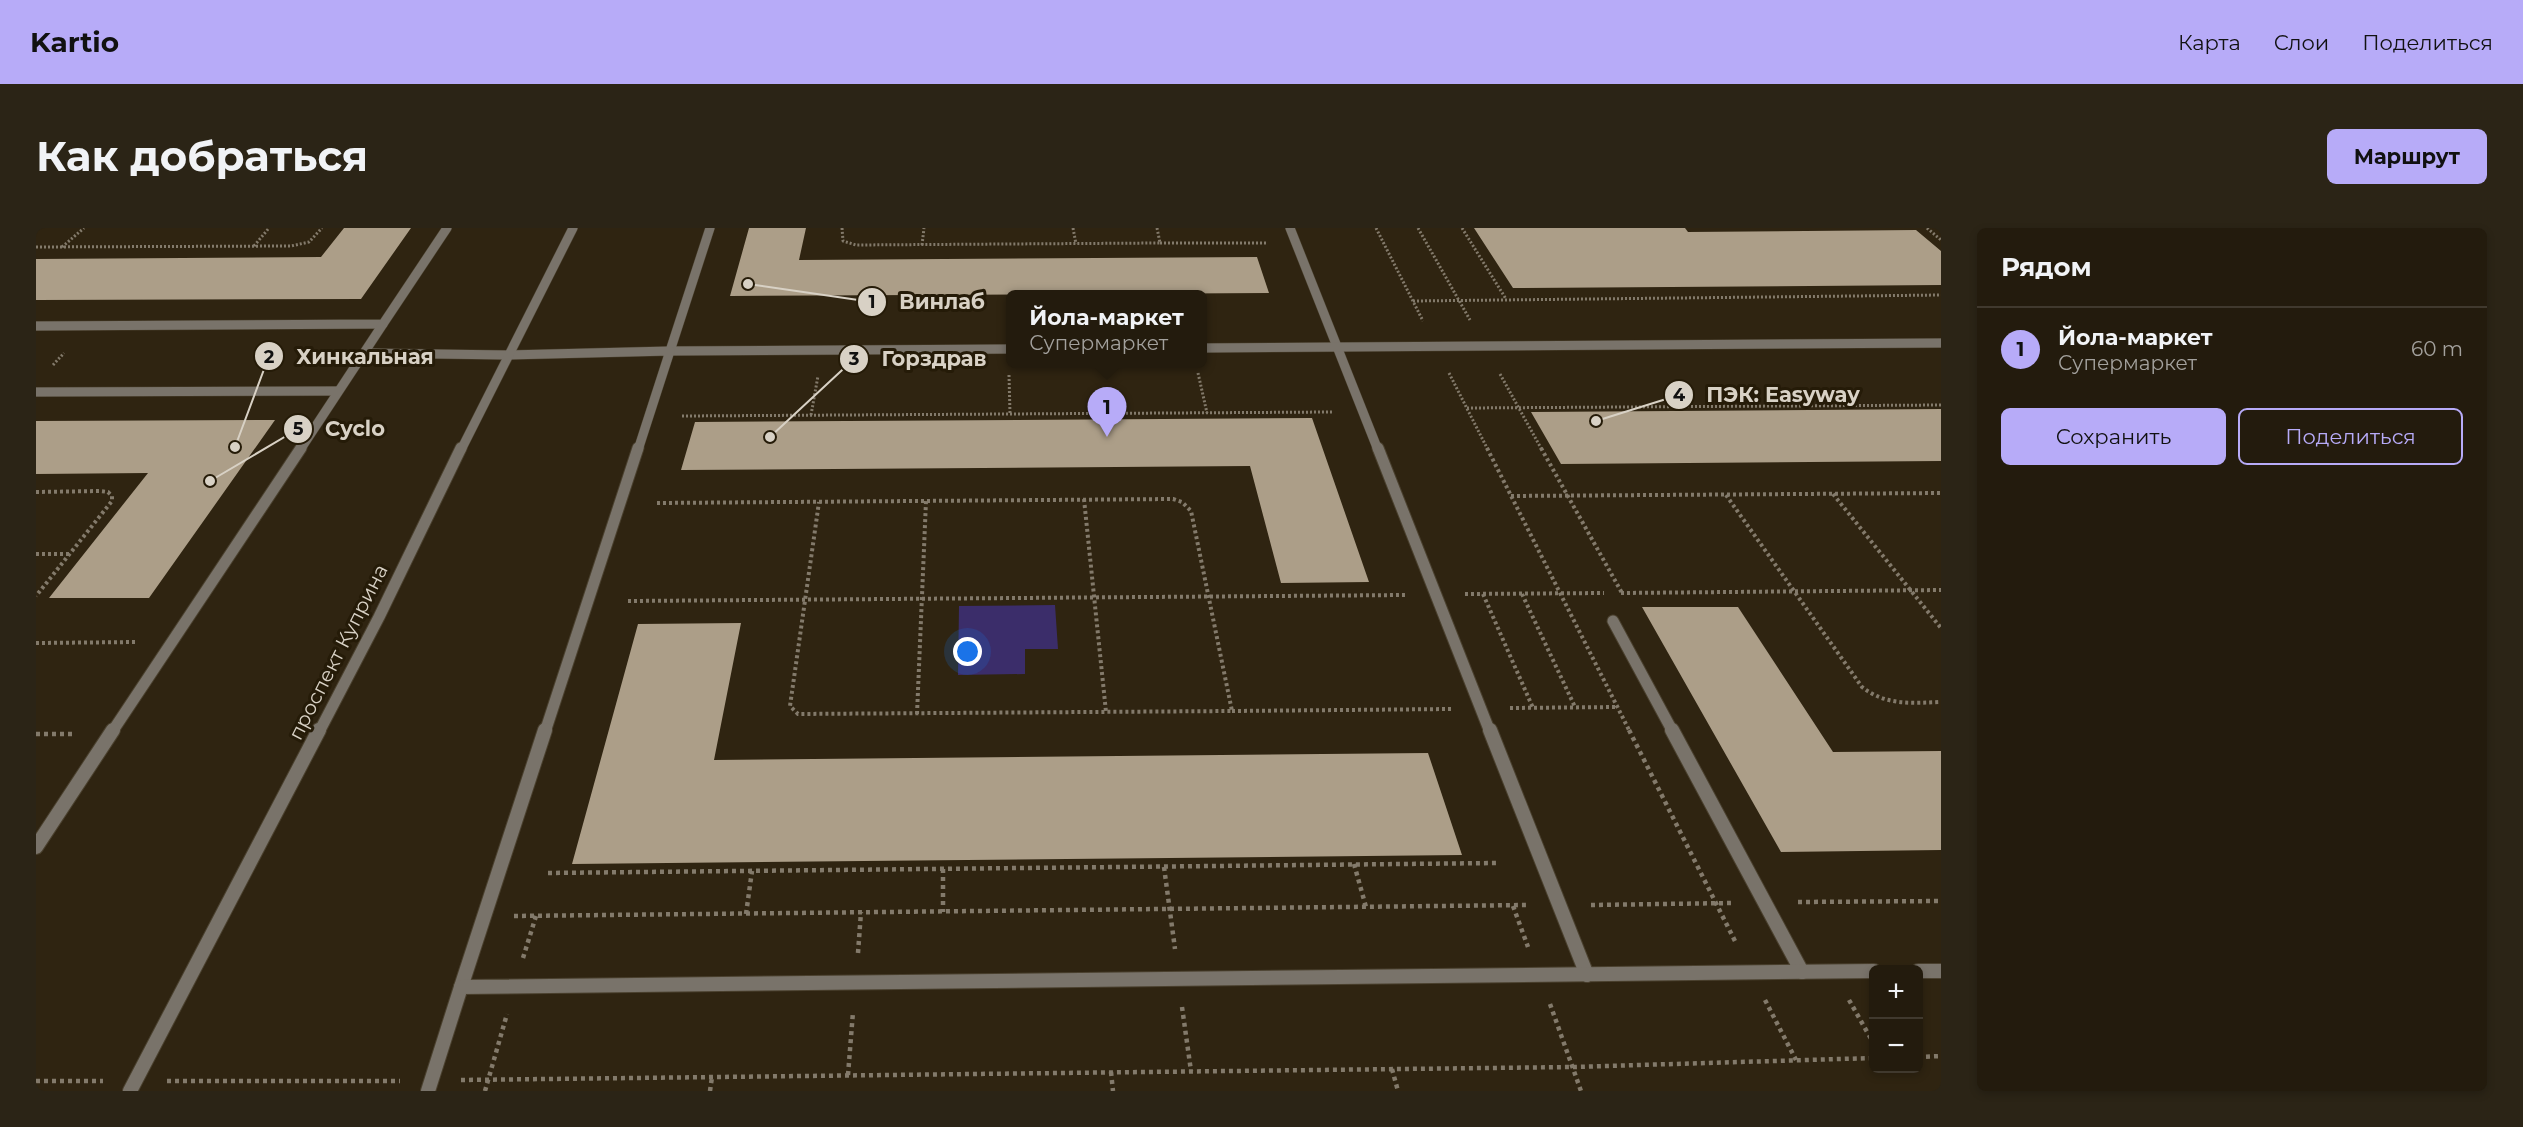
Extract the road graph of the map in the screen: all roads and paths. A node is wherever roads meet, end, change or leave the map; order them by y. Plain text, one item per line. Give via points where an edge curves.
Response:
1 (84, 228) edge
2 (269, 228) edge
3 (322, 228) edge
4 (447, 228) edge
5 (573, 228) edge
6 (710, 228) edge
7 (842, 228) edge
8 (924, 228) edge
9 (1073, 228) edge
10 (1157, 228) edge
11 (1290, 228) edge
12 (1376, 228) edge
13 (1418, 228) edge
14 (1462, 228) edge
15 (1927, 228) edge
16 (1941, 240) edge
17 (1160, 243) junction
18 (1252, 243) dead end
19 (922, 244) junction
20 (1076, 244) junction
21 (253, 246) junction
22 (36, 247) edge
23 (62, 247) junction
24 (1941, 296) edge
25 (1459, 300) junction
26 (1507, 300) junction
27 (1413, 301) junction
28 (383, 324) junction
29 (36, 326) edge
30 (1941, 343) edge
31 (1436, 346) junction
32 (1485, 346) junction
33 (1338, 347) junction
34 (1207, 348) edge
35 (1006, 349) edge
36 (670, 351) junction
37 (364, 353) junction
38 (507, 355) junction
39 (819, 366) dead end
40 (1008, 368) edge
41 (1197, 368) edge
42 (338, 391) junction
43 (36, 392) edge
44 (1941, 405) edge
45 (1467, 408) junction
46 (1332, 412) dead end
47 (1207, 413) junction
48 (1010, 414) junction
49 (682, 416) dead end
50 (811, 416) junction
51 (36, 492) edge
52 (1832, 493) junction
53 (1941, 493) edge
54 (1725, 494) junction
55 (1511, 496) junction
56 (1084, 500) junction
57 (926, 501) junction
58 (819, 502) junction
59 (657, 503) dead end
60 (36, 554) edge
61 (69, 554) junction
62 (1910, 590) junction
63 (1941, 590) edge
64 (1794, 591) junction
65 (1606, 593) dead end
66 (1614, 593) dead end
67 (1436, 594) junction
68 (1483, 594) junction
69 (1522, 594) junction
70 (1560, 594) junction
71 (36, 596) edge
72 (1208, 597) junction
73 (1094, 598) junction
74 (922, 599) junction
75 (805, 600) junction
76 (628, 601) dead end
77 (1613, 621) dead end
78 (1941, 628) edge
79 (142, 642) dead end
80 (36, 643) edge
81 (1941, 702) edge
82 (1618, 707) junction
83 (1533, 708) junction
84 (1575, 708) junction
85 (1481, 709) junction
86 (1232, 711) junction
87 (1106, 712) junction
88 (918, 714) junction
89 (36, 734) edge
90 (79, 734) dead end
91 (36, 847) edge
92 (1497, 863) dead end
93 (1354, 864) junction
94 (944, 869) junction
95 (752, 871) junction
96 (548, 873) dead end
97 (1941, 901) edge
98 (1795, 902) dead end
99 (1716, 903) junction
100 (1596, 904) dead end
101 (1513, 906) dead end
102 (1366, 907) junction
103 (943, 912) junction
104 (746, 914) junction
105 (536, 916) dead end
106 (1869, 971) edge
107 (1923, 971) edge
108 (1941, 971) edge
109 (1802, 972) junction
110 (1752, 973) junction
111 (1587, 975) junction
112 (461, 987) junction
113 (1941, 1056) edge
114 (1923, 1057) edge
115 (1869, 1058) edge
116 (1796, 1060) junction
117 (1392, 1069) junction
118 (1111, 1072) junction
119 (712, 1077) junction
120 (36, 1081) edge
121 (133, 1086) edge
122 (429, 1086) edge
123 (485, 1091) edge
124 (710, 1091) edge
125 (1113, 1091) edge
126 (1398, 1091) edge

1 - 23 path
2 - 21 path
3 - 21 path via 302,245
4 - 28 lane
5 - 38 lane, проспект Куприна
6 - 36 lane
7 - 19 path via 841,237 849,244
8 - 19 path
9 - 20 path
10 - 17 path
11 - 33 lane
12 - 27 path
13 - 25 path
14 - 26 path
15 - 16 path
17 - 18 path
17 - 20 path
19 - 20 path
21 - 23 path
22 - 23 path
24 - 26 path
25 - 26 path
25 - 27 path
25 - 32 path
27 - 31 path
28 - 29 lane
28 - 37 lane
30 - 32 lane
31 - 32 lane
31 - 33 lane
31 - 45 path
33 - 34 lane
33 - 67 lane
35 - 36 lane
36 - 38 lane
36 - 112 lane
37 - 38 lane
37 - 42 lane
38 - 121 lane, проспект Куприна via 379,617
39 - 50 path
40 - 48 path
41 - 47 path
42 - 43 lane
42 - 91 lane
44 - 45 path
45 - 55 path
46 - 47 path
47 - 48 path
48 - 50 path
49 - 50 path
51 - 61 path via 100,491 112,496
52 - 53 path
52 - 54 path
52 - 62 path
54 - 55 path
54 - 64 path
55 - 70 path
56 - 57 path
56 - 72 path via 1173,499 1187,506
56 - 73 path
57 - 58 path
57 - 74 path
58 - 59 path
58 - 75 path
60 - 61 path
61 - 71 path
62 - 63 path
62 - 64 path
62 - 78 path
64 - 66 path
64 - 81 path via 1870,695 1895,702
65 - 70 path
67 - 68 path
67 - 72 path
67 - 85 lane
68 - 69 path
68 - 83 path
69 - 70 path
69 - 84 path
70 - 82 path
72 - 73 path
72 - 86 path
73 - 74 path
73 - 87 path
74 - 75 path
74 - 88 path
75 - 76 path
75 - 88 path via 790,706 793,711 805,715
77 - 109 lane
79 - 80 path
82 - 84 path
82 - 99 path
83 - 84 path
83 - 85 path
85 - 86 path
85 - 111 lane
86 - 87 path
87 - 88 path
89 - 90 path
92 - 93 path
93 - 94 path
93 - 102 path
94 - 95 path
94 - 103 path
95 - 96 path
95 - 104 path
97 - 98 path
99 - 100 path
99 - 110 path
101 - 102 path
102 - 103 path
103 - 104 path
104 - 105 path
106 - 109 lane
107 - 108 lane
109 - 110 lane
110 - 111 lane
110 - 116 path
111 - 112 lane
112 - 122 lane
113 - 114 path
115 - 116 path
116 - 117 path
117 - 118 path
117 - 126 path
118 - 119 path
118 - 125 path
119 - 123 path via 488,1080
119 - 124 path
120 - 121 path
121 - 122 path

